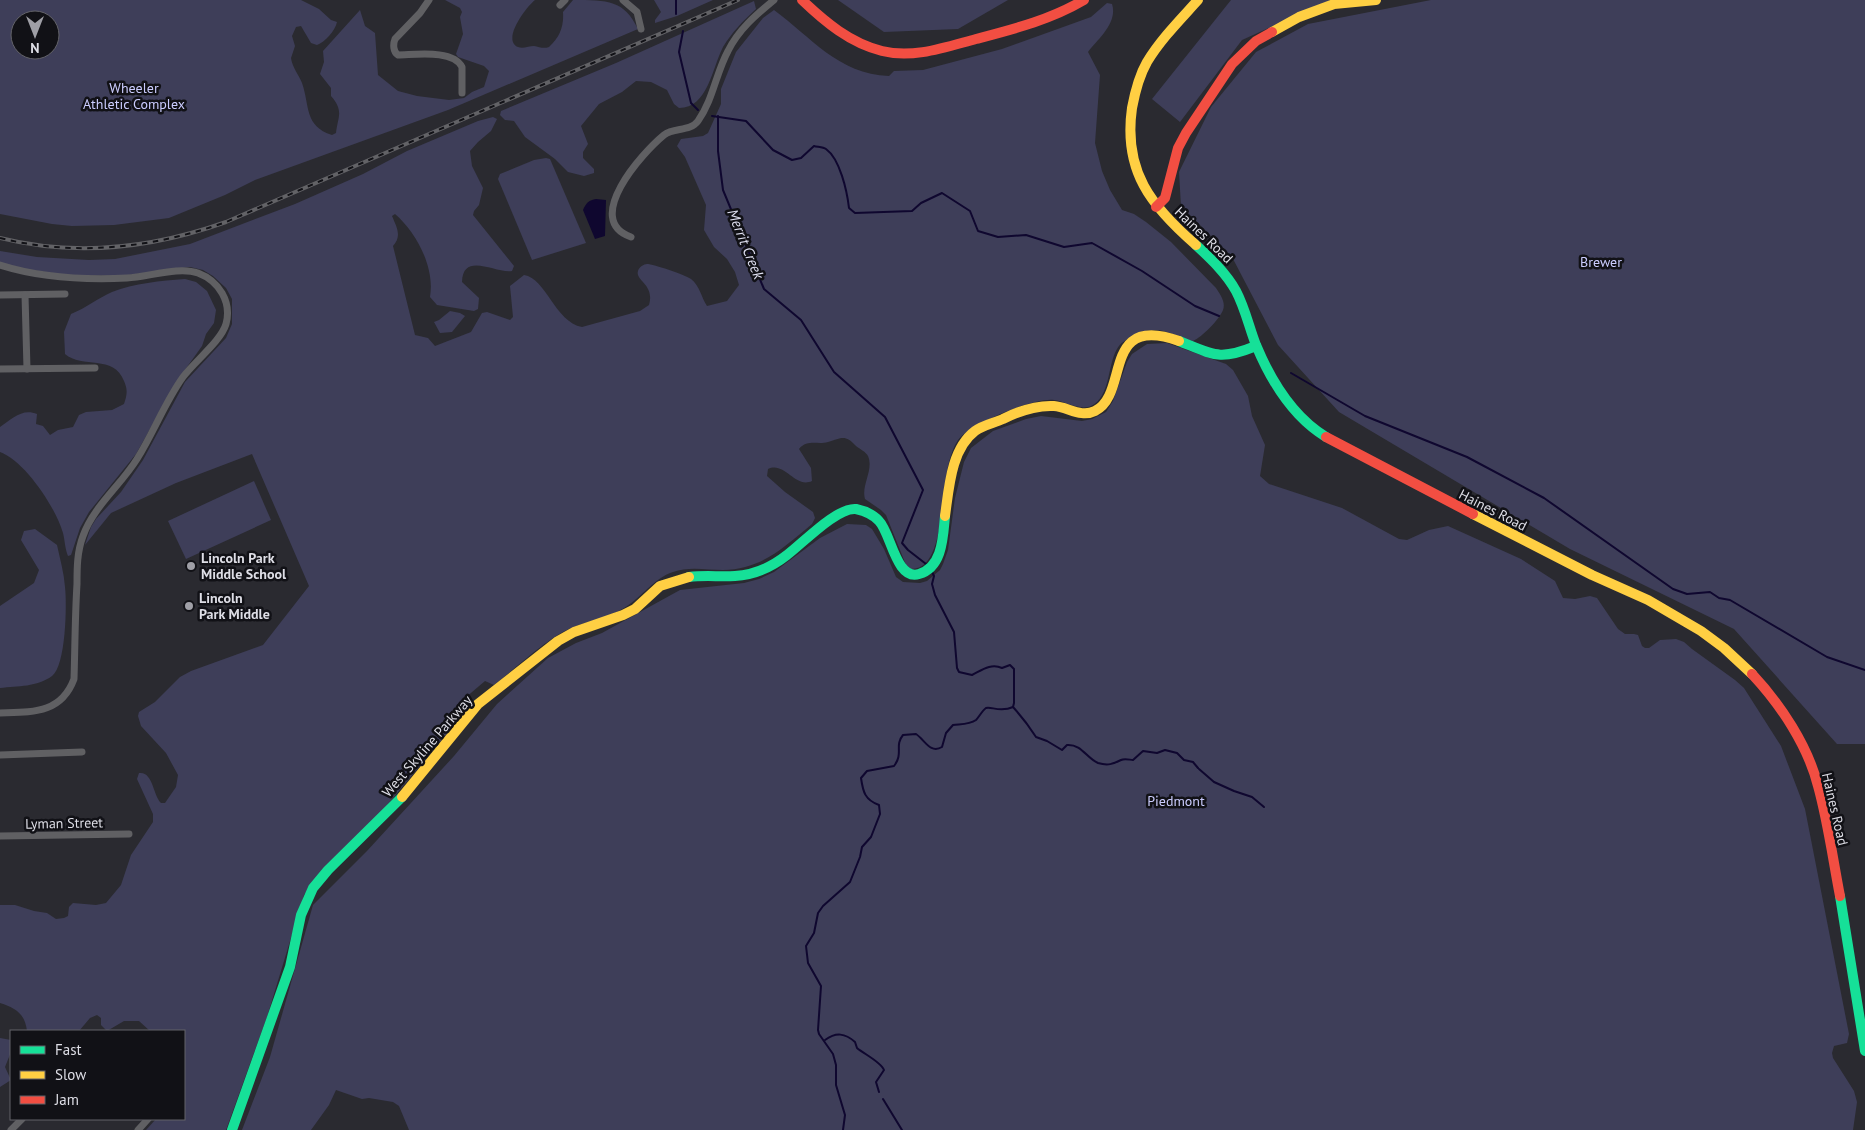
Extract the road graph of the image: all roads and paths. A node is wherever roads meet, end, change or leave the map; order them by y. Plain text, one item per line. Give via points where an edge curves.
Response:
1 (429, 0) edge
2 (623, 0) edge
3 (774, 0) edge
4 (802, 0) edge
5 (1084, 0) edge
6 (1198, 0) edge
7 (1376, 0) edge
8 (641, 29) dead end
9 (462, 93) dead end
10 (1156, 207) junction
11 (631, 237) dead end
12 (0, 266) edge
13 (25, 294) junction
14 (65, 294) dead end
15 (0, 295) edge
16 (1256, 346) junction
17 (95, 368) dead end
18 (0, 369) edge
19 (27, 369) junction
20 (0, 712) edge
21 (82, 752) dead end
22 (0, 754) edge
23 (129, 834) dead end
24 (0, 836) edge
25 (1865, 1051) edge
26 (21, 1120) edge
27 (147, 1120) edge
28 (11, 1130) edge
29 (138, 1130) edge
30 (232, 1130) edge

1 - 9 street via 394,41 394,49 398,55 433,54 454,58 462,66
2 - 8 street via 637,12
3 - 11 street via 740,32 728,51 698,120 689,127 671,130 650,147 616,195 612,207 614,223 617,230
4 - 5 street via 845,37 869,48 900,54 1024,27
6 - 10 street, Haines Road via 1148,60 1135,91 1130,127 1132,161
7 - 10 street via 1334,4 1299,17 1243,52 1186,133 1178,148 1166,198
10 - 16 street, Haines Road via 1227,278 1236,292
12 - 20 street via 81,279 194,272 216,284 228,309 220,337 184,376 138,458 83,534 78,555 74,679 70,689 46,709
13 - 14 street
13 - 15 street
13 - 19 street
16 - 25 street, Haines Road via 1290,404 1319,434 1502,530 1648,600 1724,648 1769,692 1799,738 1818,784
16 - 30 street, West Skyline Parkway via 1223,356 1168,338 1145,336 1121,355 1106,399 1098,409 1084,413 1058,406 1040,407 1019,412 974,432 963,444 952,471 940,553 929,568 914,575 902,570 882,524 875,516 860,509 847,510 781,559 753,573 682,578 660,586 635,609 558,641 478,704 400,799 313,888 301,915 290,967
17 - 19 street
18 - 19 street
21 - 22 street
23 - 24 street, Lyman Street
26 - 28 street
27 - 29 street

